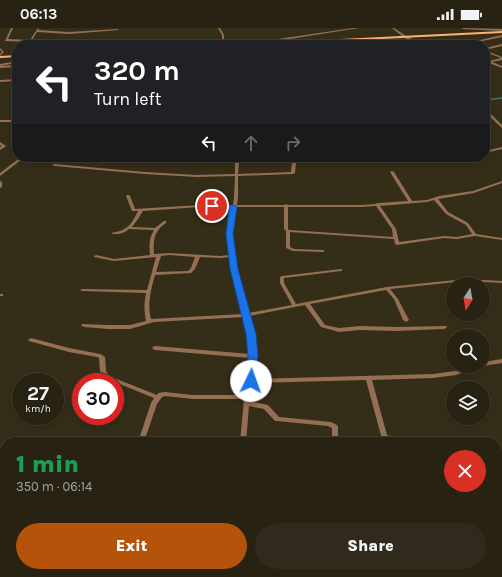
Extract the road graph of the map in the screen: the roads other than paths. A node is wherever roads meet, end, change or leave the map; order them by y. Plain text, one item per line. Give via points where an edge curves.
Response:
1 (12, 28) edge
2 (46, 28) edge
3 (219, 28) edge
4 (358, 28) edge
5 (393, 28) edge
6 (463, 28) edge
7 (38, 29) edge
8 (75, 29) edge
9 (118, 30) dead end
10 (502, 31) edge
11 (73, 32) junction
12 (502, 36) edge
13 (405, 37) junction
14 (12, 40) edge
15 (31, 40) edge
16 (223, 40) edge
17 (278, 40) edge
18 (359, 40) edge
19 (411, 40) edge
20 (483, 40) edge
21 (0, 42) edge
22 (5, 42) dead end
23 (502, 45) edge
24 (0, 49) edge
25 (490, 49) edge
26 (490, 52) edge
27 (0, 56) edge
28 (12, 56) edge
29 (502, 58) edge
30 (490, 62) joint
31 (12, 63) edge
32 (0, 66) edge
33 (12, 66) edge
34 (502, 67) edge
35 (12, 80) edge
36 (0, 81) edge
37 (490, 115) edge
38 (0, 120) edge
39 (12, 121) edge
40 (502, 127) edge
41 (0, 143) edge
42 (502, 148) edge
43 (0, 149) edge
44 (490, 151) edge
45 (17, 162) edge
46 (237, 162) edge
47 (294, 162) edge
48 (54, 165) dead end
49 (392, 172) dead end
50 (0, 175) edge
51 (237, 175) junction
52 (0, 182) edge
53 (502, 182) edge
54 (0, 187) edge
55 (128, 196) dead end
56 (435, 198) junction
57 (411, 202) junction
58 (377, 204) junction
59 (286, 206) junction
60 (233, 207) junction
61 (141, 210) junction
62 (165, 222) dead end
63 (129, 228) junction
64 (156, 229) junction
65 (288, 231) junction
66 (113, 233) dead end
67 (475, 235) junction
68 (396, 238) junction
69 (502, 238) edge
70 (323, 251) dead end
71 (159, 255) junction
72 (96, 256) dead end
73 (152, 256) junction
74 (198, 256) junction
75 (232, 256) junction
76 (341, 270) dead end
77 (154, 274) junction
78 (502, 282) edge
79 (387, 288) junction
80 (82, 290) dead end
81 (149, 292) junction
82 (307, 304) junction
83 (295, 306) junction
84 (246, 315) junction
85 (406, 320) dead end
86 (149, 321) junction
87 (84, 325) dead end
88 (444, 327) dead end
89 (31, 340) dead end
90 (155, 348) dead end
91 (253, 356) junction
92 (502, 361) edge
93 (490, 363) edge
94 (456, 373) edge
95 (369, 379) junction
96 (251, 381) junction
97 (157, 397) junction
98 (247, 400) junction
99 (143, 437) edge
100 (243, 437) edge
101 (335, 437) edge
102 (384, 437) edge

1 - 14 street via 6,40
2 - 7 street
3 - 16 street
4 - 17 street
5 - 13 street
6 - 10 street
7 - 11 street
7 - 15 street
8 - 11 street
9 - 11 street
10 - 13 main road
12 - 20 street
13 - 18 main road
13 - 19 street
21 - 22 street
23 - 25 street
24 - 27 street via 3,52
26 - 29 street
27 - 28 main road
29 - 30 street
30 - 34 street
31 - 32 street
32 - 33 street
35 - 36 street
37 - 40 street
38 - 39 street
41 - 43 street via 4,146
42 - 44 street
45 - 50 street
46 - 51 street
47 - 51 street via 293,172
48 - 51 street via 197,176
49 - 57 street
51 - 60 street
52 - 54 street
53 - 56 street via 474,192
55 - 61 street via 133,210
56 - 57 street
56 - 67 street via 447,213 467,224
57 - 58 street
58 - 59 street
58 - 68 street via 394,229
59 - 60 street
59 - 65 street
60 - 61 street via 200,206
60 - 75 street via 230,234
61 - 63 street
62 - 64 street
63 - 64 street
63 - 66 street
64 - 73 street via 151,242
65 - 68 street
65 - 70 street via 288,248
67 - 68 street via 402,244 397,244
67 - 69 street
71 - 73 street
71 - 74 street
71 - 77 street
72 - 73 street via 114,260
74 - 75 street
74 - 77 street via 190,272
75 - 84 street
76 - 83 street via 282,277 282,283
77 - 81 street
78 - 79 street via 465,280
79 - 82 street
79 - 85 street via 396,299
80 - 81 street
81 - 86 street via 146,313
82 - 83 street
82 - 88 street via 323,326 339,330
83 - 84 street
84 - 86 street
84 - 91 street
86 - 87 street via 130,327
89 - 97 street via 98,355 102,357 103,371 107,377
90 - 91 street
91 - 96 street
92 - 93 street
94 - 95 street
95 - 96 street
95 - 102 street
96 - 98 street via 248,383
97 - 98 street via 165,394
97 - 99 street
98 - 100 street
98 - 101 street via 266,407 282,420 335,426

